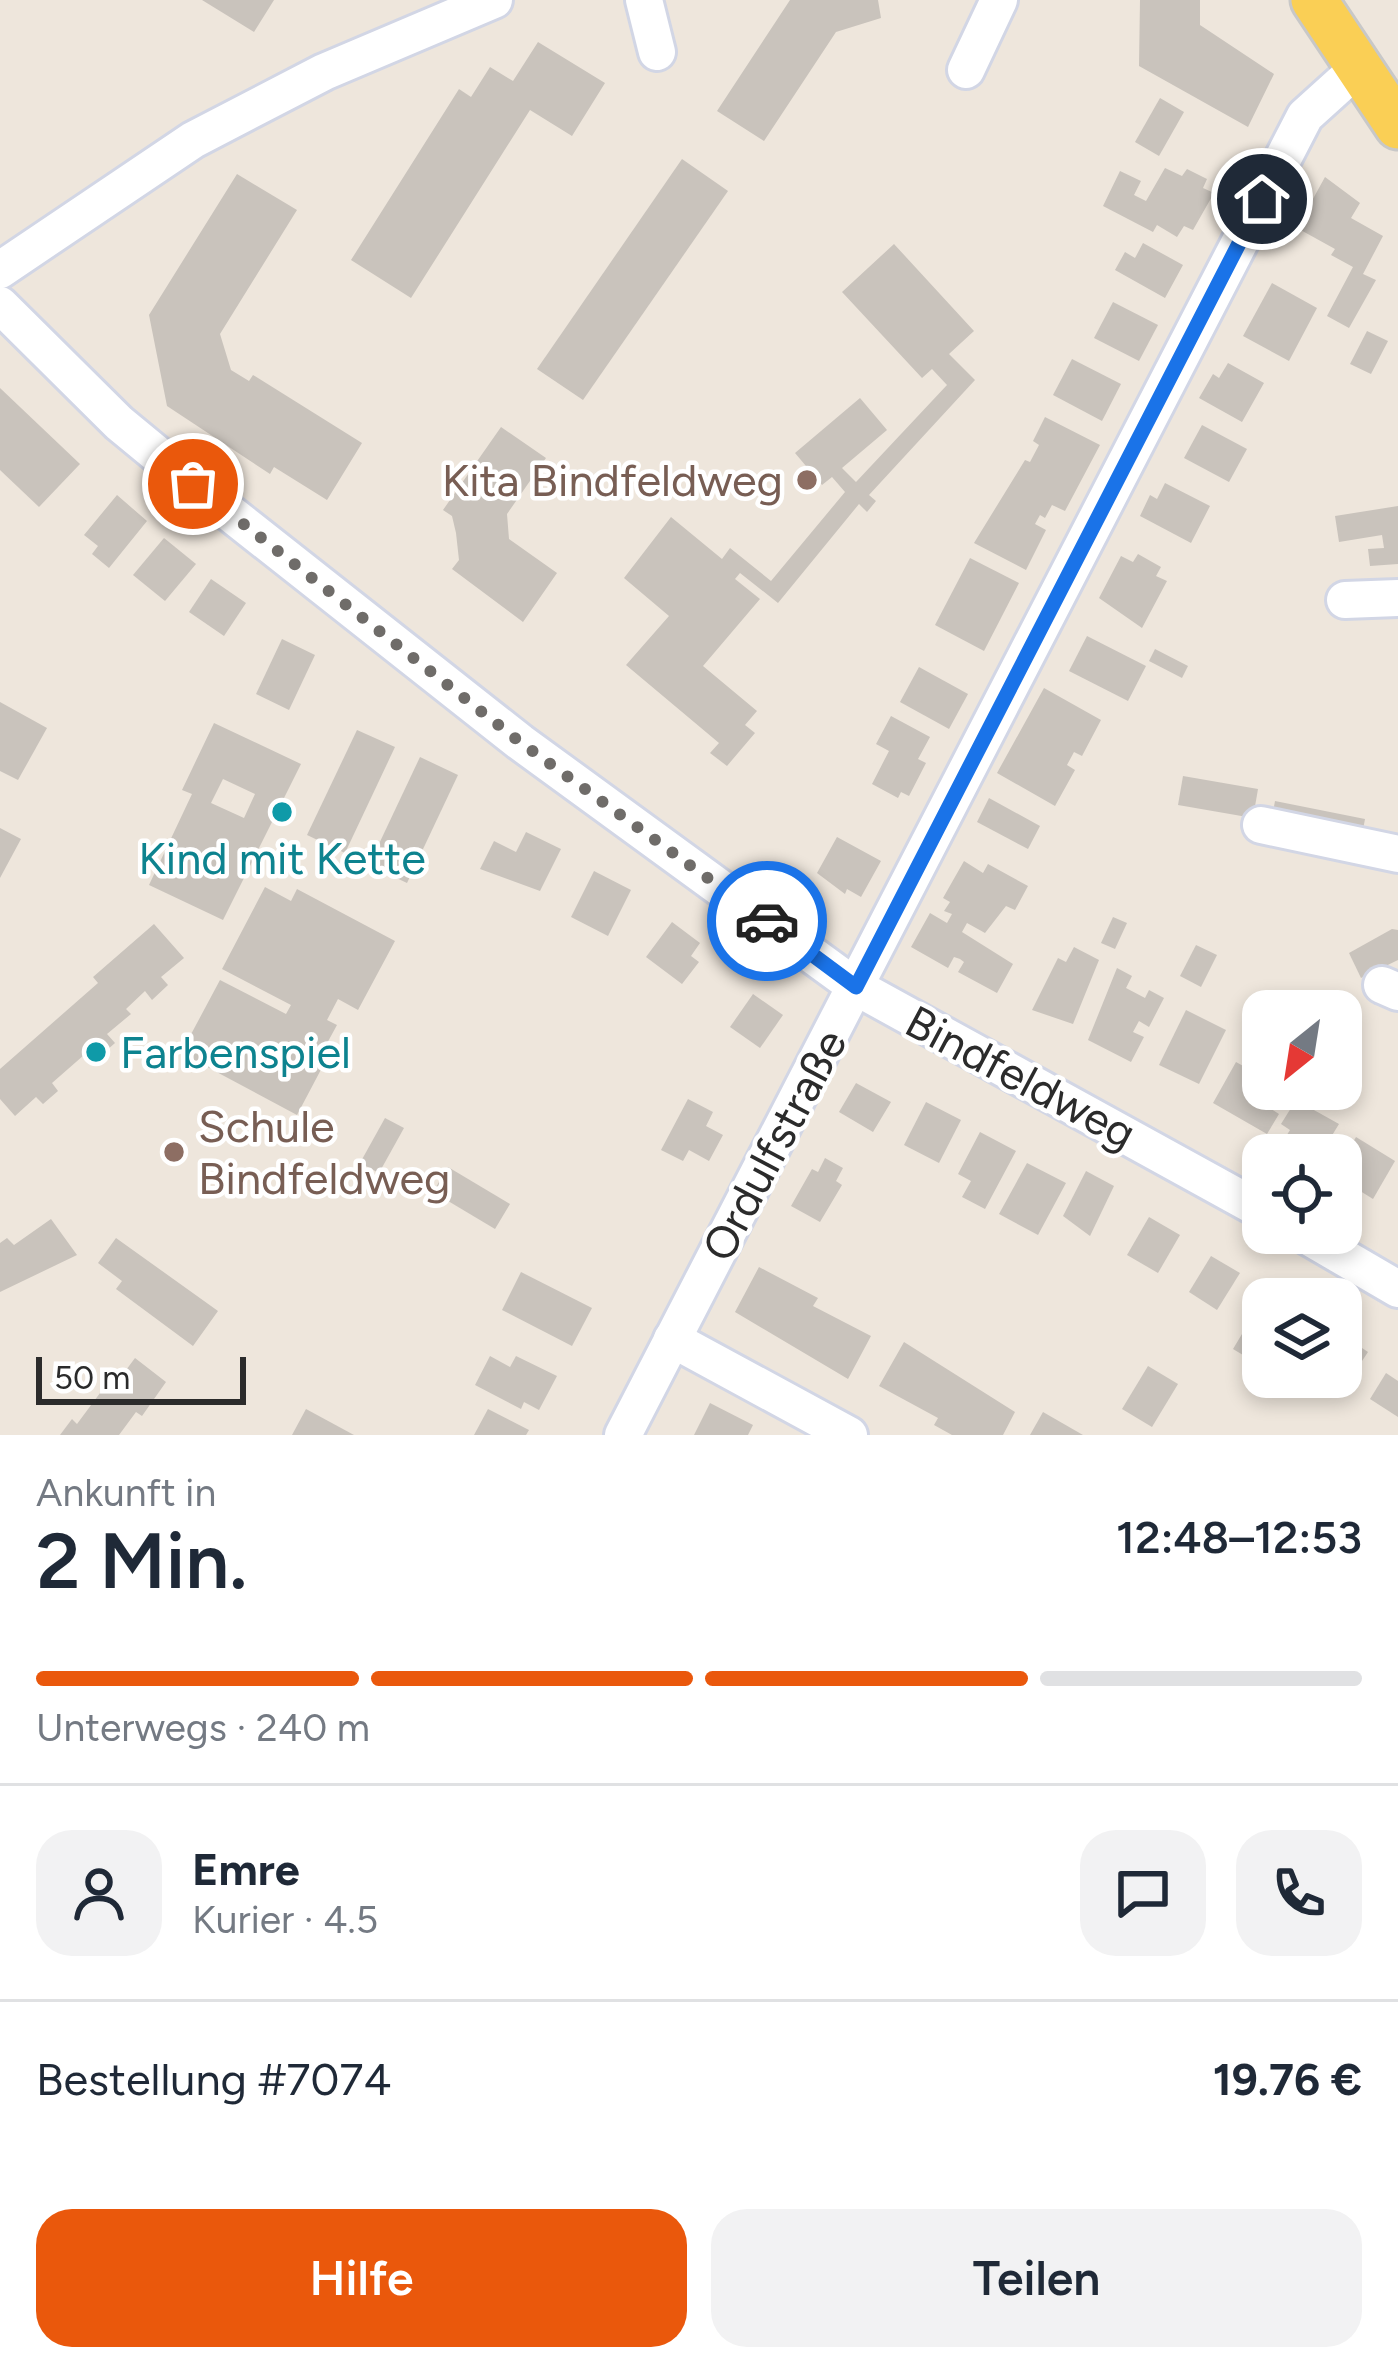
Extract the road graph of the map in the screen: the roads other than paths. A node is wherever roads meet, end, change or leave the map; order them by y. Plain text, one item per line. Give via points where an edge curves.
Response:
1 (494, 0) edge
2 (644, 0) edge
3 (999, 0) edge
4 (1319, 4) edge
5 (657, 52) dead end
6 (1357, 69) junction
7 (966, 70) dead end
8 (1398, 126) edge
9 (0, 270) edge
10 (0, 305) edge
11 (1398, 598) edge
12 (1345, 600) dead end
13 (1261, 825) dead end
14 (1398, 854) edge
15 (856, 987) junction
16 (1242, 1199) edge
17 (1338, 1254) edge
18 (1398, 1289) edge
19 (672, 1339) junction
20 (623, 1435) edge
21 (849, 1435) edge

1 - 9 street via 193,140
2 - 5 street
3 - 7 street
4 - 6 main road
6 - 8 main road
6 - 15 street, Ordulfstraße via 1305,116
10 - 15 street, Bindfeldweg via 193,484 520,742
11 - 12 street
13 - 14 street
15 - 16 street, Bindfeldweg
15 - 19 street, Ordulfstraße
17 - 18 street
19 - 20 street, Ordulfstraße
19 - 21 street

